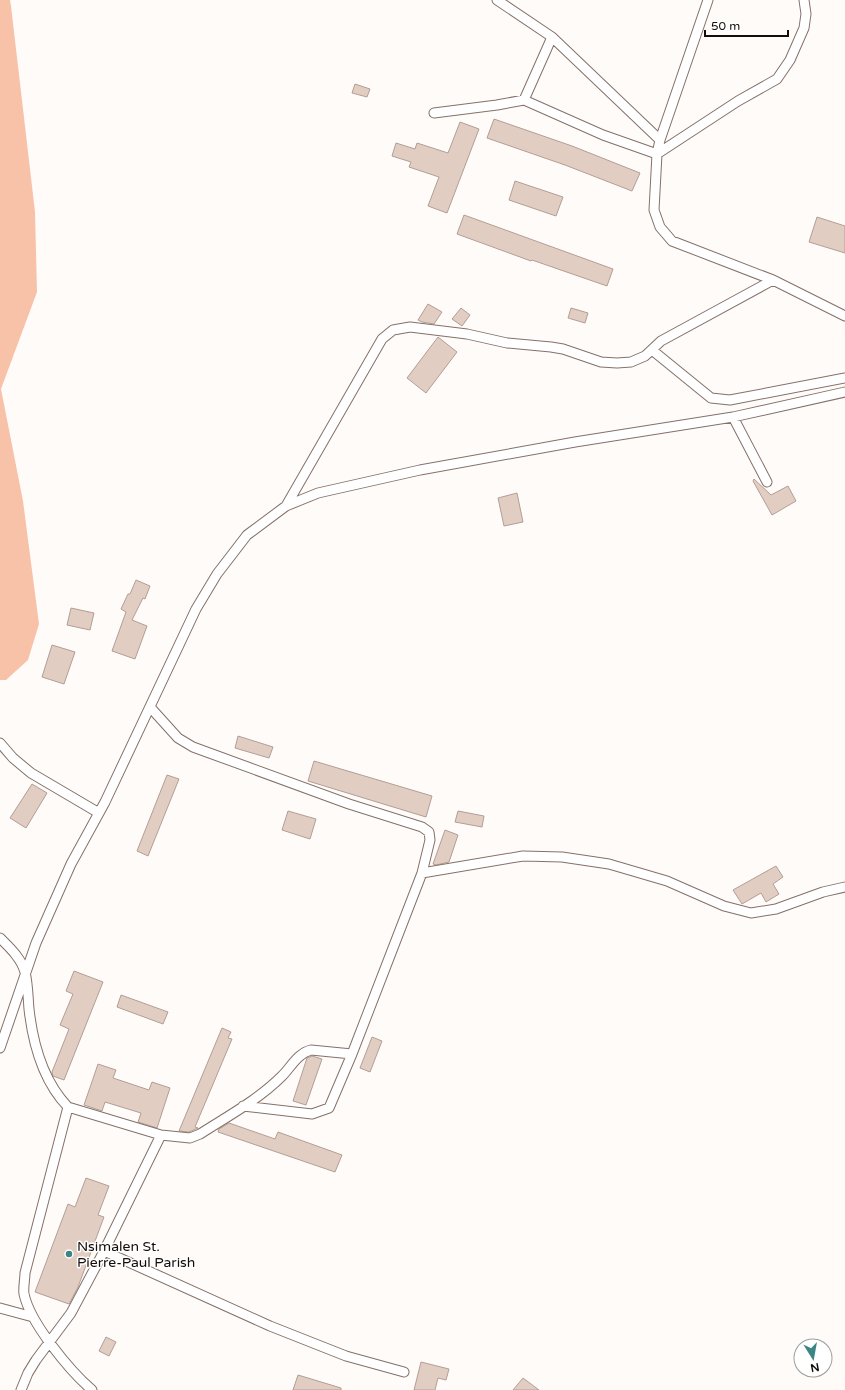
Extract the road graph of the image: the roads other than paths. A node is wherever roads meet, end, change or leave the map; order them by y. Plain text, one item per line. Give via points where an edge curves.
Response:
1 (497, 0) edge
2 (708, 0) edge
3 (804, 0) edge
4 (552, 37) junction
5 (524, 100) junction
6 (434, 113) dead end
7 (660, 140) junction
8 (657, 154) junction
9 (773, 280) junction
10 (845, 316) edge
11 (652, 350) junction
12 (845, 378) edge
13 (845, 392) edge
14 (733, 416) junction
15 (767, 482) dead end
16 (286, 506) junction
17 (150, 707) junction
18 (0, 743) edge
19 (99, 813) junction
20 (422, 873) junction
21 (845, 887) edge
22 (0, 938) edge
23 (25, 972) junction
24 (0, 1018) edge
25 (8, 1022) junction
26 (0, 1048) edge
27 (352, 1054) junction
28 (243, 1106) junction
29 (68, 1107) junction
30 (161, 1135) junction
31 (104, 1251) junction
32 (0, 1308) edge
33 (33, 1317) junction
34 (50, 1342) junction
35 (404, 1372) dead end
36 (21, 1390) edge
37 (92, 1390) edge

1 - 4 street
2 - 7 street
3 - 8 street via 804,28 790,60 777,79 738,101
4 - 5 street
4 - 7 street
5 - 6 street
5 - 8 street via 603,135
7 - 8 street
8 - 9 street via 654,210 660,227 672,241
9 - 10 street
9 - 11 street via 661,341
11 - 12 street via 711,398 730,400
11 - 16 street via 631,362 617,364 601,362 562,349 507,343 467,334 410,327 393,330 382,339
13 - 14 street
14 - 15 street
14 - 16 street via 420,470 318,492
16 - 17 street via 247,535 217,574 196,609
17 - 19 street
17 - 20 street via 178,738 193,747 349,804 422,827 429,832 430,840
18 - 19 street via 31,773
19 - 23 street via 71,864
20 - 21 street via 523,856 562,857 608,864 667,881 724,906 751,913 776,910
20 - 27 street
22 - 23 street via 16,954
23 - 25 street
23 - 29 street via 35,1046 48,1080
24 - 25 street
25 - 26 street
27 - 28 street via 311,1050 304,1052 282,1077
27 - 28 street via 328,1108 320,1112 312,1114
28 - 30 street via 190,1138
29 - 30 street
29 - 33 street via 25,1273 24,1294
30 - 31 street
31 - 34 street via 71,1313
31 - 35 street via 270,1326 346,1356
32 - 33 street
33 - 34 street
34 - 36 street via 28,1373
34 - 37 street via 79,1379

